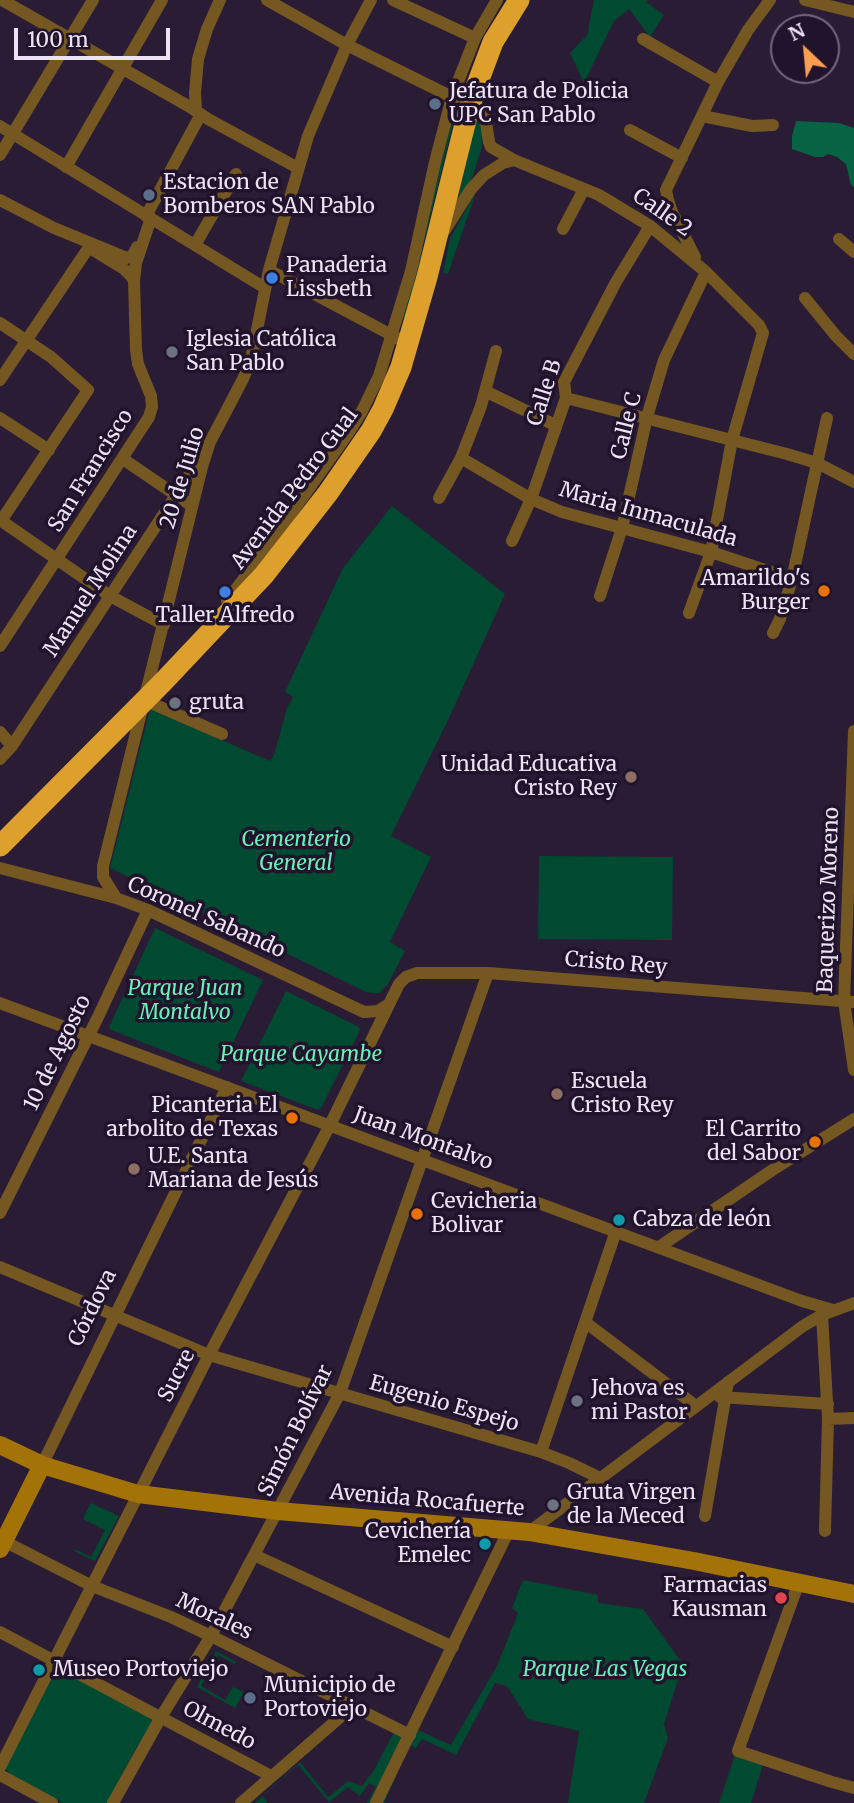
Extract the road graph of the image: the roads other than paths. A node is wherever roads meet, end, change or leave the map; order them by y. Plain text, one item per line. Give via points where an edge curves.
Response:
1 (2, 0) edge
2 (93, 0) edge
3 (162, 0) edge
4 (220, 0) edge
5 (267, 0) edge
6 (371, 0) edge
7 (393, 0) edge
8 (497, 0) edge
9 (519, 0) edge
10 (770, 0) edge
11 (805, 0) edge
12 (854, 12) edge
13 (69, 38) junction
14 (475, 38) junction
15 (643, 38) dead end
16 (347, 45) junction
17 (123, 68) junction
18 (718, 82) junction
19 (461, 101) junction
20 (198, 112) junction
21 (702, 116) junction
22 (773, 125) dead end
23 (0, 126) edge
24 (631, 130) dead end
25 (12, 134) junction
26 (0, 155) edge
27 (682, 158) junction
28 (514, 160) junction
29 (66, 167) junction
30 (298, 168) junction
31 (236, 174) dead end
32 (584, 189) junction
33 (0, 200) edge
34 (149, 217) junction
35 (650, 226) junction
36 (563, 229) dead end
37 (839, 239) dead end
38 (195, 245) junction
39 (90, 246) junction
40 (435, 246) junction
41 (854, 252) edge
42 (702, 268) junction
43 (269, 270) junction
44 (134, 281) junction
45 (265, 288) junction
46 (805, 298) dead end
47 (0, 323) edge
48 (25, 340) junction
49 (400, 340) junction
50 (496, 351) dead end
51 (854, 354) edge
52 (0, 380) edge
53 (485, 391) junction
54 (566, 398) junction
55 (647, 417) junction
56 (0, 418) edge
57 (827, 418) dead end
58 (555, 425) junction
59 (732, 440) junction
60 (210, 442) junction
61 (49, 450) junction
62 (461, 458) junction
63 (123, 459) junction
64 (817, 463) junction
65 (854, 482) edge
66 (177, 495) junction
67 (439, 498) dead end
68 (531, 499) junction
69 (192, 506) junction
70 (1, 521) edge
71 (622, 528) junction
72 (512, 541) dead end
73 (710, 552) junction
74 (57, 559) junction
75 (792, 579) junction
76 (110, 596) junction
77 (600, 596) dead end
78 (689, 613) dead end
79 (164, 625) junction
80 (773, 633) dead end
81 (0, 646) edge
82 (144, 701) junction
83 (854, 731) edge
84 (0, 732) edge
85 (222, 734) dead end
86 (12, 746) junction
87 (0, 759) edge
88 (0, 846) edge
89 (0, 868) edge
90 (116, 898) junction
91 (148, 910) junction
92 (488, 972) junction
93 (849, 1002) edge
94 (389, 1003) junction
95 (0, 1004) edge
96 (364, 1012) junction
97 (88, 1036) junction
98 (373, 1036) junction
99 (854, 1070) edge
100 (227, 1087) junction
101 (854, 1119) edge
102 (330, 1125) junction
103 (421, 1158) junction
104 (0, 1213) edge
105 (616, 1231) junction
106 (659, 1247) junction
107 (0, 1267) edge
108 (854, 1303) edge
109 (827, 1312) junction
110 (115, 1315) junction
111 (585, 1322) junction
112 (209, 1355) junction
113 (728, 1382) junction
114 (340, 1393) junction
115 (709, 1396) junction
116 (725, 1397) junction
117 (828, 1404) junction
118 (696, 1406) junction
119 (854, 1418) edge
120 (828, 1419) junction
121 (0, 1445) edge
122 (541, 1452) junction
123 (42, 1465) junction
124 (600, 1478) junction
125 (138, 1494) junction
126 (278, 1511) junction
127 (705, 1516) dead end
128 (509, 1530) junction
129 (825, 1531) dead end
130 (529, 1532) junction
131 (1, 1543) edge
132 (254, 1555) junction
133 (799, 1582) junction
134 (92, 1586) junction
135 (854, 1594) edge
136 (0, 1632) edge
137 (211, 1636) junction
138 (453, 1647) junction
139 (54, 1661) junction
140 (353, 1706) junction
141 (161, 1717) junction
142 (410, 1735) junction
143 (0, 1767) edge
144 (0, 1775) edge
145 (271, 1776) junction
146 (854, 1788) edge
147 (52, 1803) edge
148 (113, 1803) edge
149 (241, 1803) edge
150 (376, 1803) edge

1 - 13 street
2 - 13 street
3 - 17 street
4 - 20 street via 198,59
5 - 16 street
6 - 16 street, 20 de Julio
7 - 14 street
8 - 14 street
9 - 19 highway, Avenida Pedro Gual
10 - 18 street
11 - 12 street
13 - 17 street
13 - 25 street
14 - 19 street
15 - 18 street
16 - 19 street
16 - 30 street, 20 de Julio
17 - 20 street
17 - 29 street
18 - 21 street
19 - 28 street, Calle 2 via 484,110 491,147
19 - 40 highway, Avenida Pedro Gual
19 - 49 street via 435,162
20 - 30 street
20 - 34 street
21 - 22 street via 752,126
21 - 27 street
23 - 25 street
24 - 27 street
25 - 26 street
25 - 29 street
27 - 42 street via 667,190 668,200
28 - 32 street, Calle 2
28 - 40 street via 478,181
29 - 34 street
30 - 43 street, 20 de Julio
31 - 38 street
32 - 35 street, Calle 2
32 - 36 street
33 - 39 street
34 - 38 street
34 - 39 street via 130,257
34 - 44 street, San Francisco
35 - 42 street, Calle 2
35 - 54 street, Calle B via 564,382
37 - 41 street
38 - 45 street
39 - 44 street
39 - 48 street
40 - 49 highway, Avenida Pedro Gual
42 - 55 street, Calle C via 664,360
42 - 59 street, Calle 2 via 762,333
43 - 45 street, 20 de Julio
43 - 49 street
44 - 63 street, San Francisco via 138,363 152,407
45 - 60 street, 20 de Julio via 248,369
46 - 51 street
47 - 48 street
48 - 52 street
48 - 61 street via 88,390
49 - 82 highway, Avenida Pedro Gual via 393,390 342,475 290,544
50 - 53 street
53 - 58 street
53 - 62 street
54 - 55 street
54 - 58 street, Calle B
55 - 59 street
55 - 71 street, Calle C
56 - 61 street
57 - 64 street
58 - 68 street, Calle B
59 - 64 street
59 - 73 street
60 - 66 street, Manuel Molina
60 - 69 street, 20 de Julio
61 - 70 street
62 - 67 street
62 - 68 street, Maria Inmaculada
63 - 66 street
63 - 74 street, San Francisco
64 - 65 street
64 - 75 street
66 - 69 street
66 - 76 street, Manuel Molina
68 - 71 street, Maria Inmaculada
68 - 72 street, Calle B
69 - 79 street, 20 de Julio
70 - 74 street
71 - 73 street, Maria Inmaculada
71 - 77 street, Calle C
73 - 75 street, Maria Inmaculada
73 - 78 street
74 - 76 street
74 - 81 street, San Francisco
75 - 80 street
76 - 79 street
76 - 86 street, Manuel Molina
79 - 82 street, 20 de Julio
82 - 85 street
82 - 88 highway, Avenida Pedro Gual
82 - 90 street, 20 de Julio via 103,866 103,877
83 - 93 street, Baquerizo Moreno
84 - 86 street
86 - 87 street, Manuel Molina
89 - 90 street, Coronel Sabando
90 - 91 street, Coronel Sabando
91 - 96 street, Coronel Sabando
91 - 97 street, 10 de Agosto
92 - 93 street, Cristo Rey
92 - 94 street, Cristo Rey via 411,974 399,984
92 - 103 street, Simón Bolívar
93 - 99 street, Baquerizo Moreno
94 - 96 street via 378,1011
94 - 98 street, Sucre
95 - 97 street, Juan Montalvo
96 - 98 street
97 - 100 street, Juan Montalvo
97 - 104 street, 10 de Agosto
98 - 102 street, Sucre
100 - 102 street, Juan Montalvo
100 - 110 street, Córdova
101 - 106 street
102 - 103 street, Juan Montalvo
102 - 112 street, Sucre
103 - 105 street, Juan Montalvo
103 - 114 street, Simón Bolívar
105 - 106 street, Juan Montalvo
105 - 111 street
106 - 109 street, Juan Montalvo
107 - 110 street, Eugenio Espejo
108 - 109 street
109 - 113 street
109 - 117 street
110 - 112 street, Eugenio Espejo
110 - 123 street, Córdova
111 - 118 street
111 - 122 street
112 - 114 street, Eugenio Espejo
112 - 125 street, Sucre
113 - 115 street
113 - 116 street
114 - 122 street, Eugenio Espejo
114 - 126 street, Simón Bolívar
115 - 116 street
115 - 118 street
116 - 117 street
116 - 127 street
117 - 120 street
118 - 124 street
119 - 120 street
120 - 129 street
121 - 123 street, Avenida Rocafuerte
122 - 124 street, Eugenio Espejo
123 - 125 street, Avenida Rocafuerte
123 - 131 street, Córdova
124 - 130 street
125 - 126 street, Avenida Rocafuerte
125 - 134 street, Sucre
126 - 128 street, Avenida Rocafuerte
126 - 132 street, Simón Bolívar
128 - 130 street, Avenida Rocafuerte
128 - 138 street
130 - 133 street, Avenida Rocafuerte
131 - 134 street, Morales
132 - 137 street, Simón Bolívar
132 - 138 street
133 - 135 street, Avenida Rocafuerte
133 - 146 street via 738,1751
134 - 137 street, Morales
134 - 139 street, Sucre
136 - 139 street, Olmedo
137 - 140 street, Morales
137 - 141 street, Simón Bolívar
138 - 142 street
139 - 141 street, Olmedo
139 - 143 street, Sucre
140 - 142 street, Morales
140 - 145 street
141 - 145 street, Olmedo
141 - 148 street, Simón Bolívar
142 - 150 street
144 - 147 street
145 - 149 street

